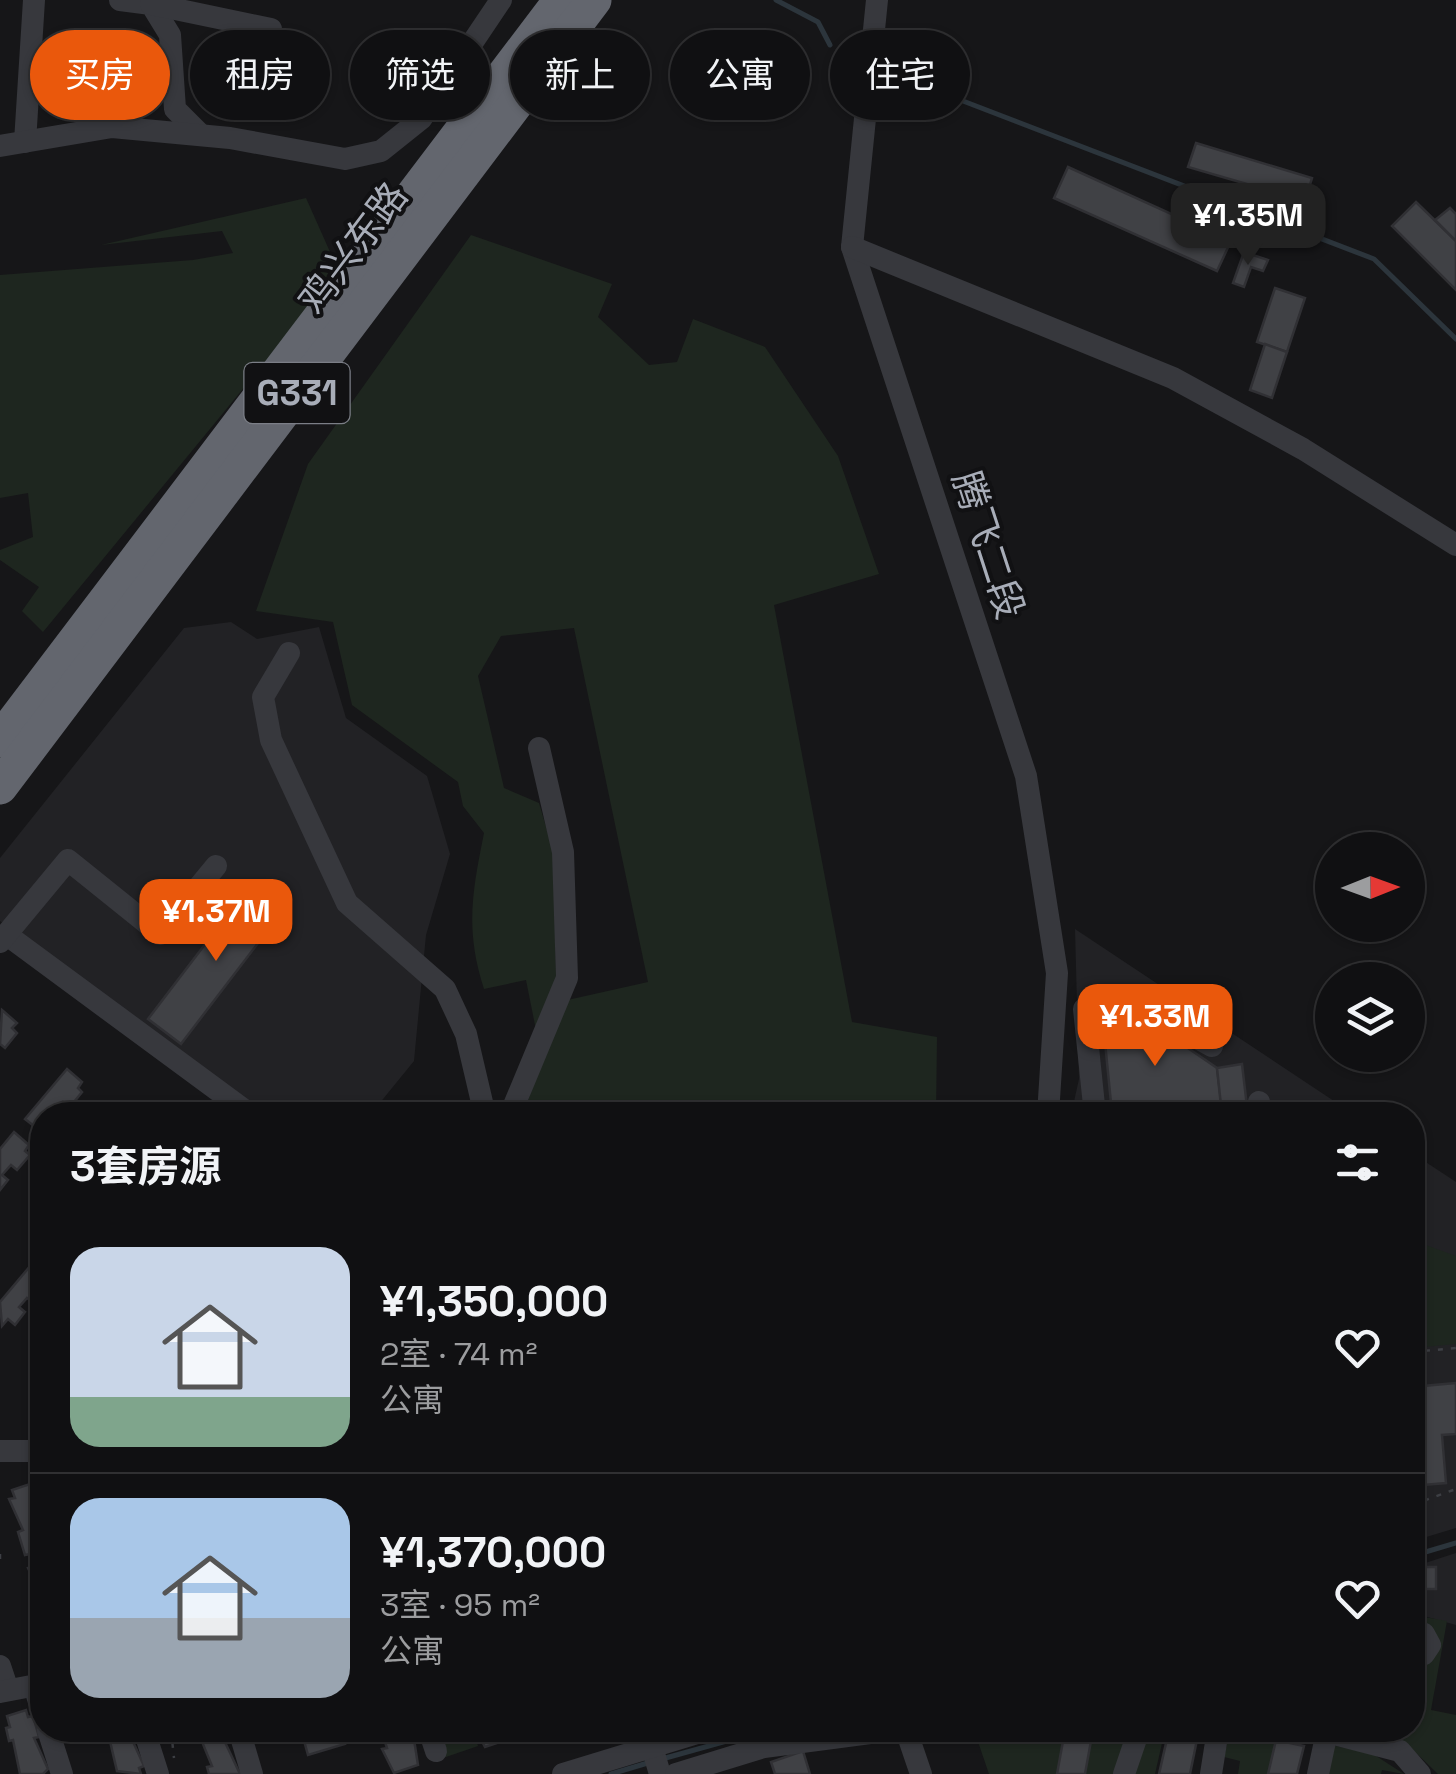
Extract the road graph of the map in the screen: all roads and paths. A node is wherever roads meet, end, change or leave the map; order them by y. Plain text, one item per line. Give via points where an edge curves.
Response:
1 (34, 0) edge
2 (120, 0) edge
3 (501, 0) edge
4 (561, 0) edge
5 (594, 0) edge
6 (877, 0) edge
7 (151, 4) junction
8 (271, 28) dead end
9 (201, 135) junction
10 (25, 142) junction
11 (0, 146) edge
12 (852, 247) junction
13 (1456, 546) edge
14 (289, 653) dead end
15 (0, 740) edge
16 (540, 748) dead end
17 (0, 787) edge
18 (216, 866) dead end
19 (4, 938) edge
20 (1212, 1046) dead end
21 (233, 1102) edge
22 (482, 1102) edge
23 (515, 1102) edge
24 (1049, 1102) edge
25 (1094, 1102) edge
26 (1456, 1348) edge
27 (1425, 1351) edge
28 (0, 1451) edge
29 (30, 1451) edge
30 (1456, 1488) edge
31 (1425, 1499) edge
32 (0, 1554) edge
33 (0, 1562) edge
34 (0, 1666) edge
35 (30, 1686) edge
36 (4, 1691) edge
37 (52, 1742) edge
38 (151, 1742) edge
39 (169, 1742) edge
40 (243, 1742) edge
41 (640, 1742) edge
42 (651, 1742) edge
43 (748, 1742) edge
44 (910, 1742) edge
45 (1135, 1742) edge
46 (1216, 1742) edge
47 (1322, 1742) edge
48 (1392, 1742) edge
49 (166, 1768) edge
50 (62, 1774) edge
51 (252, 1774) edge
52 (563, 1774) edge
53 (660, 1774) edge
54 (676, 1774) edge
55 (921, 1774) edge
56 (1124, 1774) edge
57 (1211, 1774) edge
58 (1318, 1774) edge
59 (1420, 1774) edge

1 - 10 street
2 - 7 street
3 - 9 street via 421,119 381,151 345,158
4 - 15 highway, 鸡兴东路 / G331
5 - 17 highway, 鸡兴东路 / G331
6 - 12 street, 腾飞二段
7 - 8 street
7 - 9 street via 170,35 175,109
9 - 10 street via 112,126
10 - 11 street
12 - 13 street via 1173,378
12 - 24 street, 腾飞二段 via 1026,776 1057,973
14 - 22 street via 262,697 271,740 347,902 445,989 466,1034
16 - 23 street via 563,852 566,978
18 - 19 street via 160,934 68,860
19 - 21 street
20 - 25 street via 1136,1004 1084,1009
26 - 27 path
28 - 29 street
30 - 31 path
32 - 33 path
34 - 36 street
35 - 36 street
37 - 50 street
38 - 49 street
39 - 49 path
40 - 51 street
41 - 52 street
42 - 53 street
43 - 54 street
44 - 55 street
45 - 56 street
46 - 57 street
47 - 58 street
48 - 59 street

